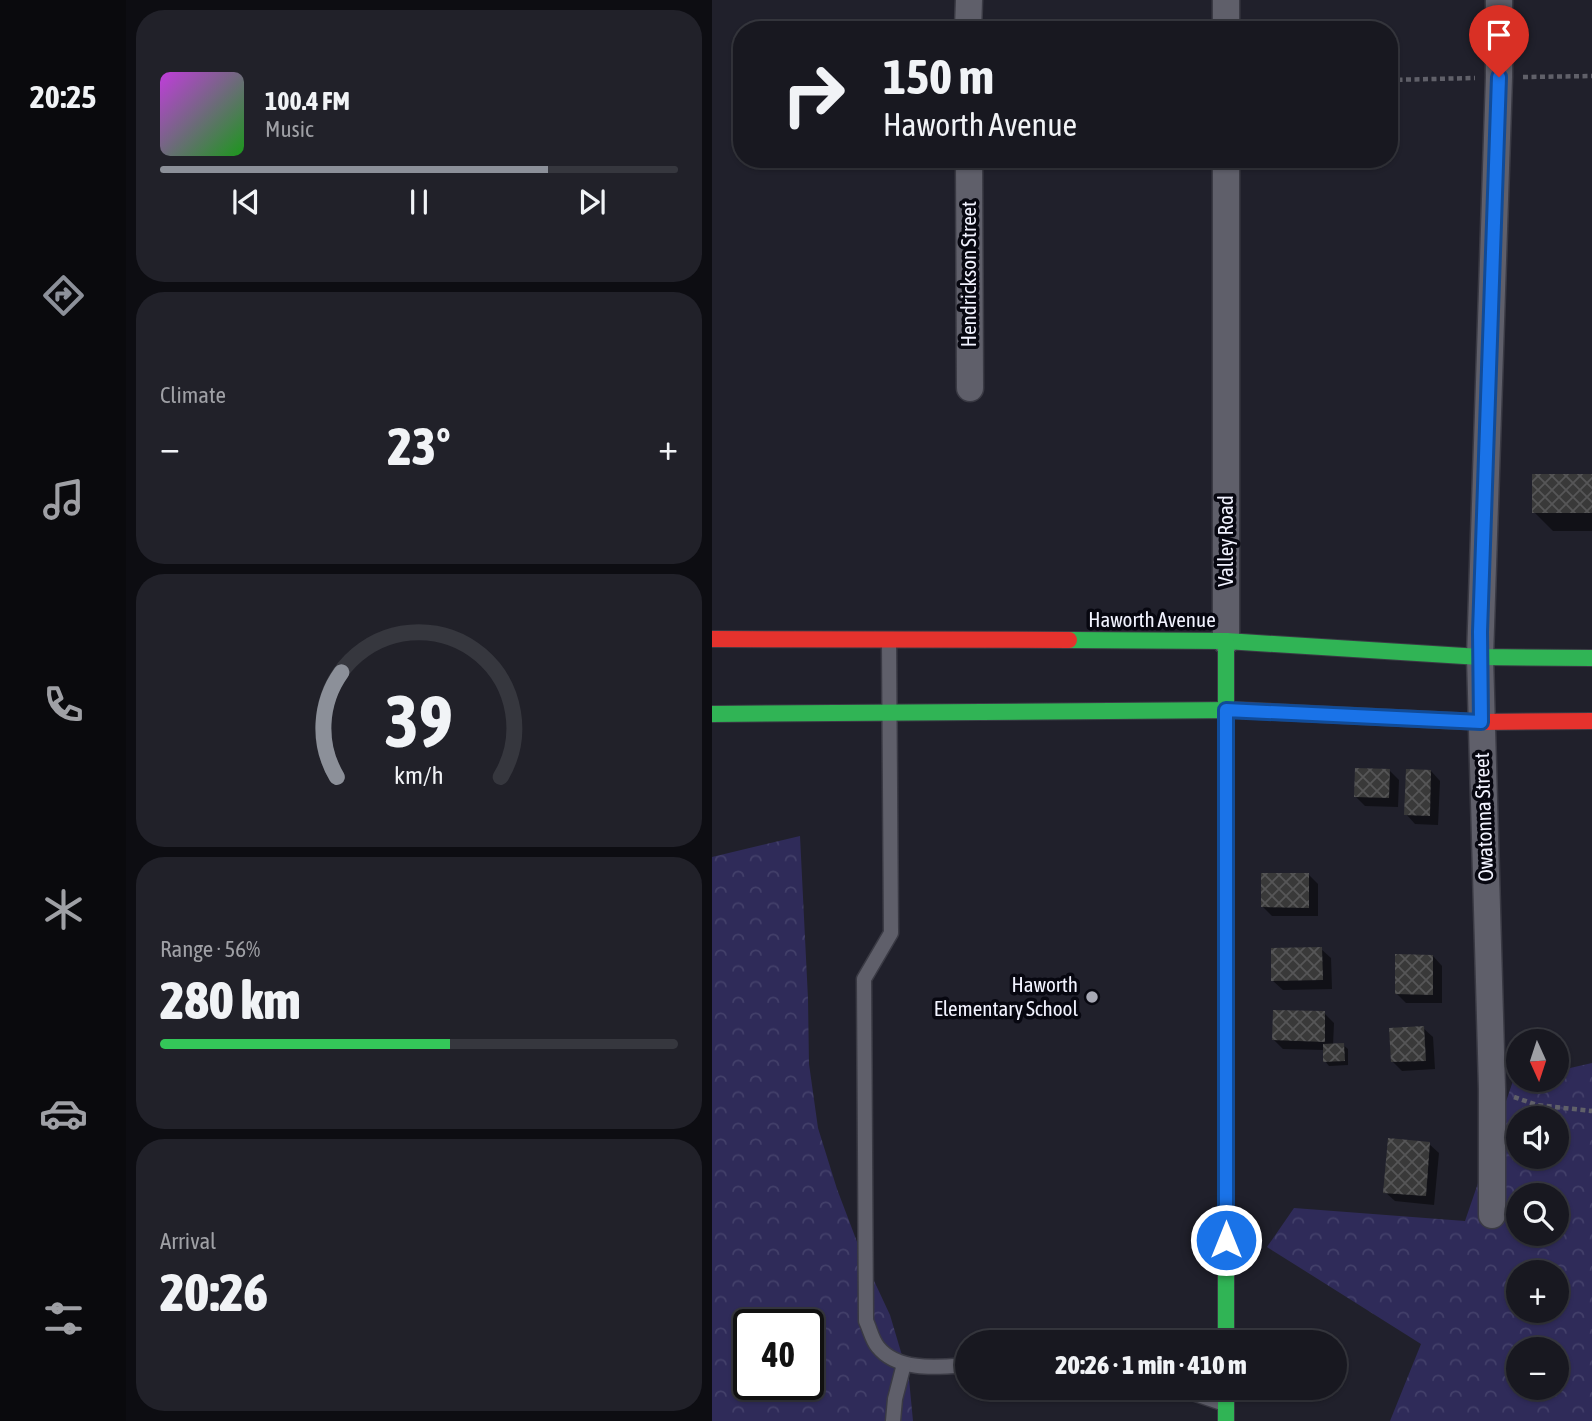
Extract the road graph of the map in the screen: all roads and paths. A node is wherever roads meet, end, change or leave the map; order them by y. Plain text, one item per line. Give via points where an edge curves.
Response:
1 (969, 0) edge
2 (1226, 0) edge
3 (1499, 0) edge
4 (969, 21) edge
5 (1226, 21) edge
6 (1592, 76) edge
7 (1499, 77) junction
8 (1398, 80) edge
9 (969, 168) edge
10 (1226, 168) edge
11 (970, 388) dead end
12 (712, 639) edge
13 (889, 640) junction
14 (1226, 641) junction
15 (1480, 657) junction
16 (1592, 658) edge
17 (1226, 710) junction
18 (889, 712) junction
19 (712, 714) edge
20 (1592, 721) edge
21 (1481, 722) junction
22 (1492, 1089) junction
23 (1592, 1111) edge
24 (1492, 1215) dead end
25 (1226, 1330) edge
26 (903, 1364) junction
27 (955, 1366) edge
28 (1201, 1400) edge
29 (1226, 1413) edge
30 (893, 1421) edge

1 - 4 street
2 - 5 street
3 - 7 street, Owatonna Street
6 - 7 path
7 - 8 path
7 - 15 street, Owatonna Street
9 - 11 street, Hendrickson Street
10 - 14 street, Valley Road
12 - 13 street, Haworth Avenue
13 - 14 street, Haworth Avenue
13 - 18 lane
14 - 15 street, Haworth Avenue
14 - 17 street, Valley Road
15 - 16 street, Haworth Avenue
15 - 21 street, Owatonna Street
17 - 18 street
17 - 21 street
17 - 25 street, Valley Road
18 - 19 street
18 - 26 lane via 891,933 864,979 866,1321 877,1346
20 - 21 street
21 - 22 street, Owatonna Street
22 - 23 path via 1537,1105
22 - 24 street, Owatonna Street
26 - 27 lane
26 - 30 lane
28 - 29 lane

